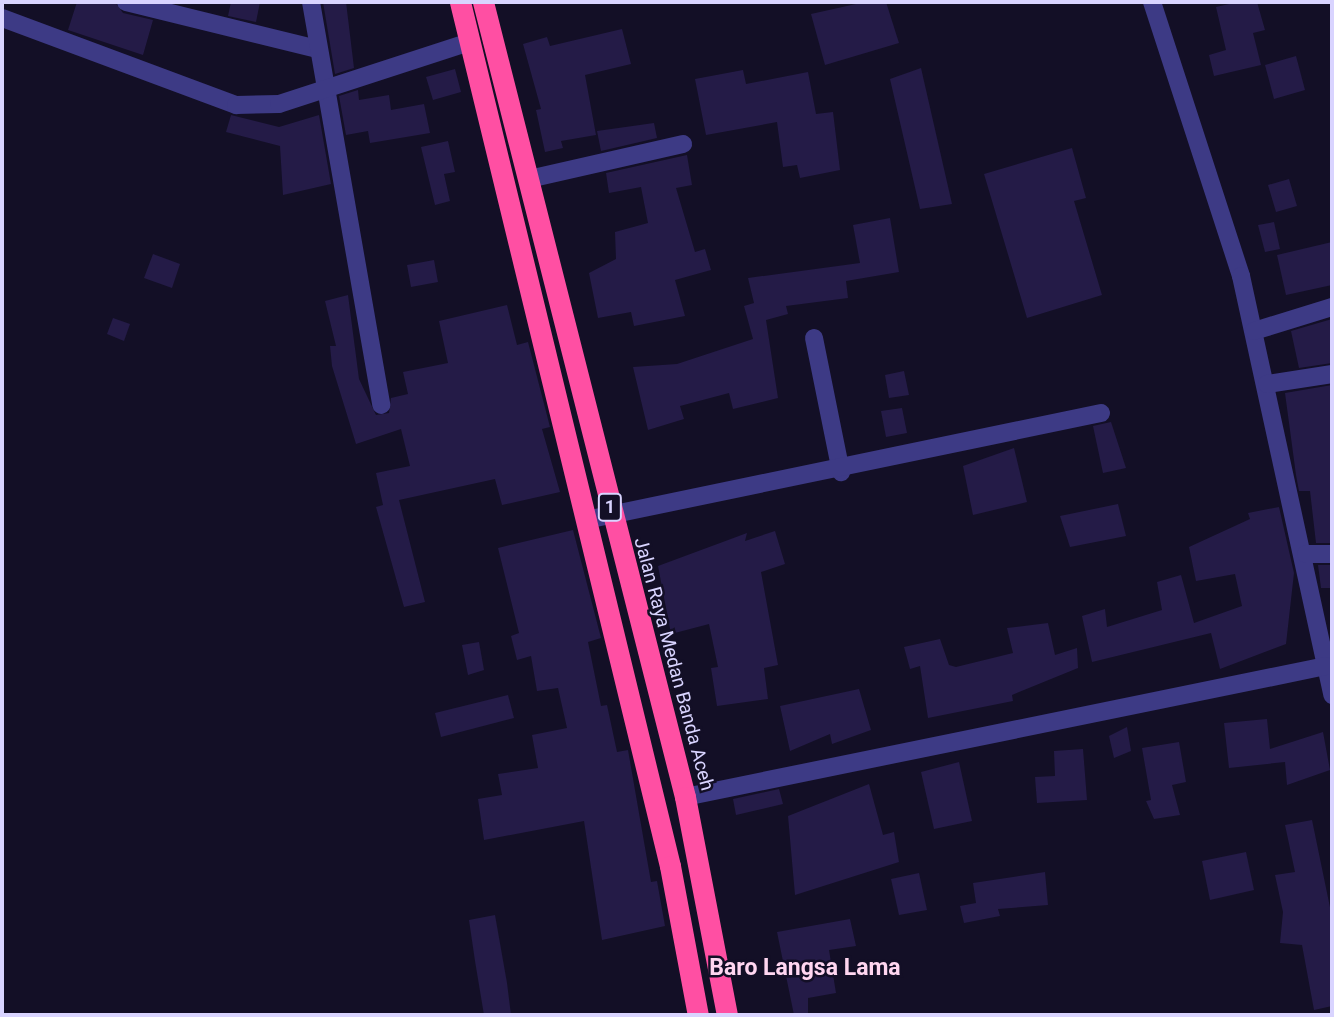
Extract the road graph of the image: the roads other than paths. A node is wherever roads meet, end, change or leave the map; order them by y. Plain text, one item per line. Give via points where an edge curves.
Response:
1 (126, 2) edge
2 (311, 2) edge
3 (460, 2) edge
4 (483, 2) edge
5 (1152, 2) edge
6 (2, 18) edge
7 (467, 43) junction
8 (317, 49) junction
9 (323, 90) junction
10 (683, 144) dead end
11 (529, 179) junction
12 (1332, 307) edge
13 (1254, 331) junction
14 (814, 338) dead end
15 (1332, 374) edge
16 (1267, 384) junction
17 (381, 405) dead end
18 (1101, 414) dead end
19 (841, 472) junction
20 (611, 513) junction
21 (586, 520) junction
22 (1306, 554) junction
23 (1332, 554) edge
24 (1326, 666) junction
25 (1332, 695) edge
26 (685, 797) junction
27 (698, 862) junction
28 (670, 866) junction
29 (698, 1015) edge
30 (727, 1015) edge

1 - 8 street
2 - 8 street
3 - 7 highway, 1
4 - 11 highway, Jalan Raya Medan Banda Aceh / 1
5 - 13 street
6 - 9 street via 236,105 279,104
7 - 9 street
7 - 21 highway, 1
8 - 9 street
9 - 17 street
10 - 11 street
11 - 20 highway, Jalan Raya Medan Banda Aceh / 1
12 - 13 street
13 - 16 street
14 - 19 street
15 - 16 street
16 - 22 street
18 - 19 street
19 - 20 street
20 - 21 street
20 - 26 highway, Jalan Raya Medan Banda Aceh / 1
21 - 28 highway, 1
22 - 23 street
22 - 24 street
24 - 25 street
24 - 26 street
26 - 27 highway, Jalan Raya Medan Banda Aceh / 1
27 - 28 highway
27 - 30 highway, Jalan Raya Medan Banda Aceh / 1
28 - 29 highway, 1

